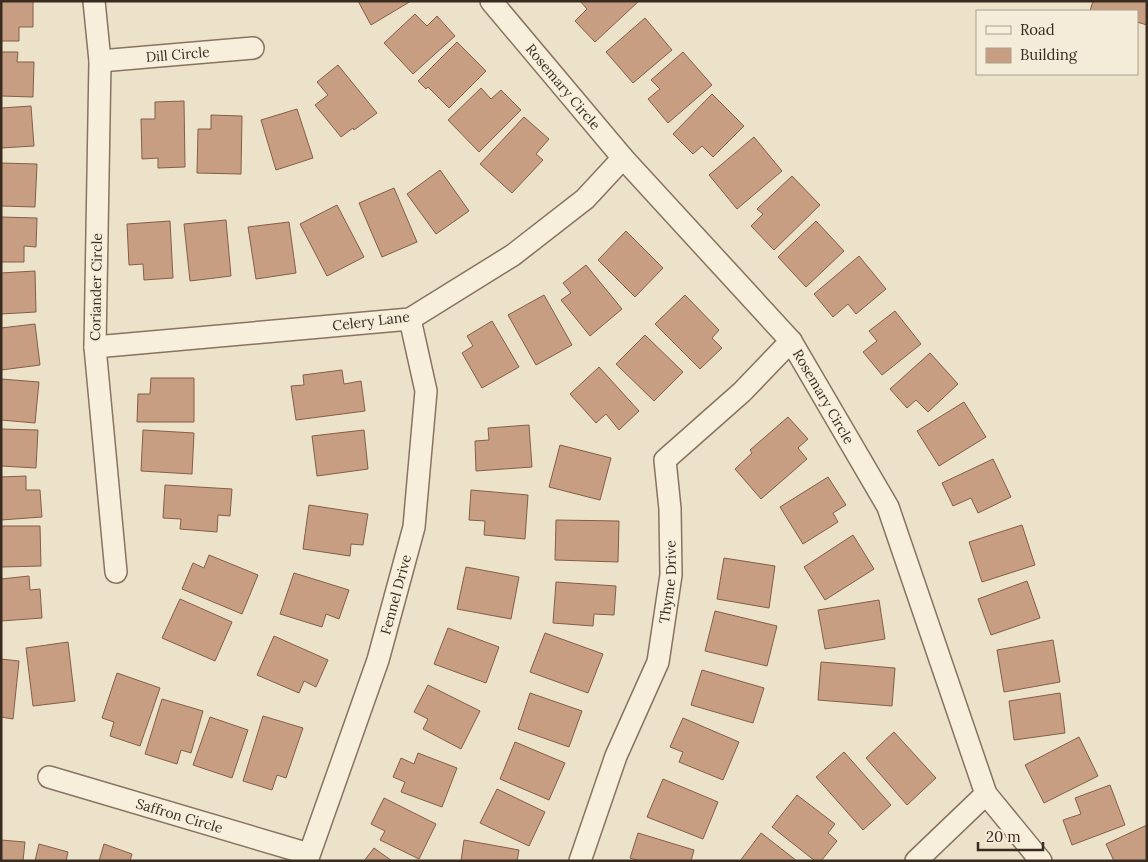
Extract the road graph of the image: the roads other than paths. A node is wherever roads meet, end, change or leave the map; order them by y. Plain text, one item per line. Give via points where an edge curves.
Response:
1 (94, 1) edge
2 (491, 1) edge
3 (253, 48) dead end
4 (100, 61) junction
5 (623, 158) junction
6 (410, 319) junction
7 (791, 341) junction
8 (95, 347) junction
9 (116, 572) dead end
10 (49, 777) dead end
11 (986, 794) junction
12 (308, 857) edge
13 (580, 861) edge
14 (916, 861) edge
15 (1041, 861) edge

1 - 4 street, Coriander Circle
2 - 5 street, Rosemary Circle
3 - 4 street, Dill Circle
4 - 8 street, Coriander Circle
5 - 6 street, Celery Lane via 585,199 513,255
5 - 7 street, Rosemary Circle
6 - 8 street, Celery Lane
6 - 12 street, Fennel Drive via 426,391 414,526 378,660
7 - 11 street, Rosemary Circle via 888,507
7 - 13 street, Thyme Drive via 742,392 666,460 671,575 658,662 616,756
8 - 9 street, Coriander Circle
10 - 12 street, Saffron Circle
11 - 14 street
11 - 15 street, Rosemary Circle

